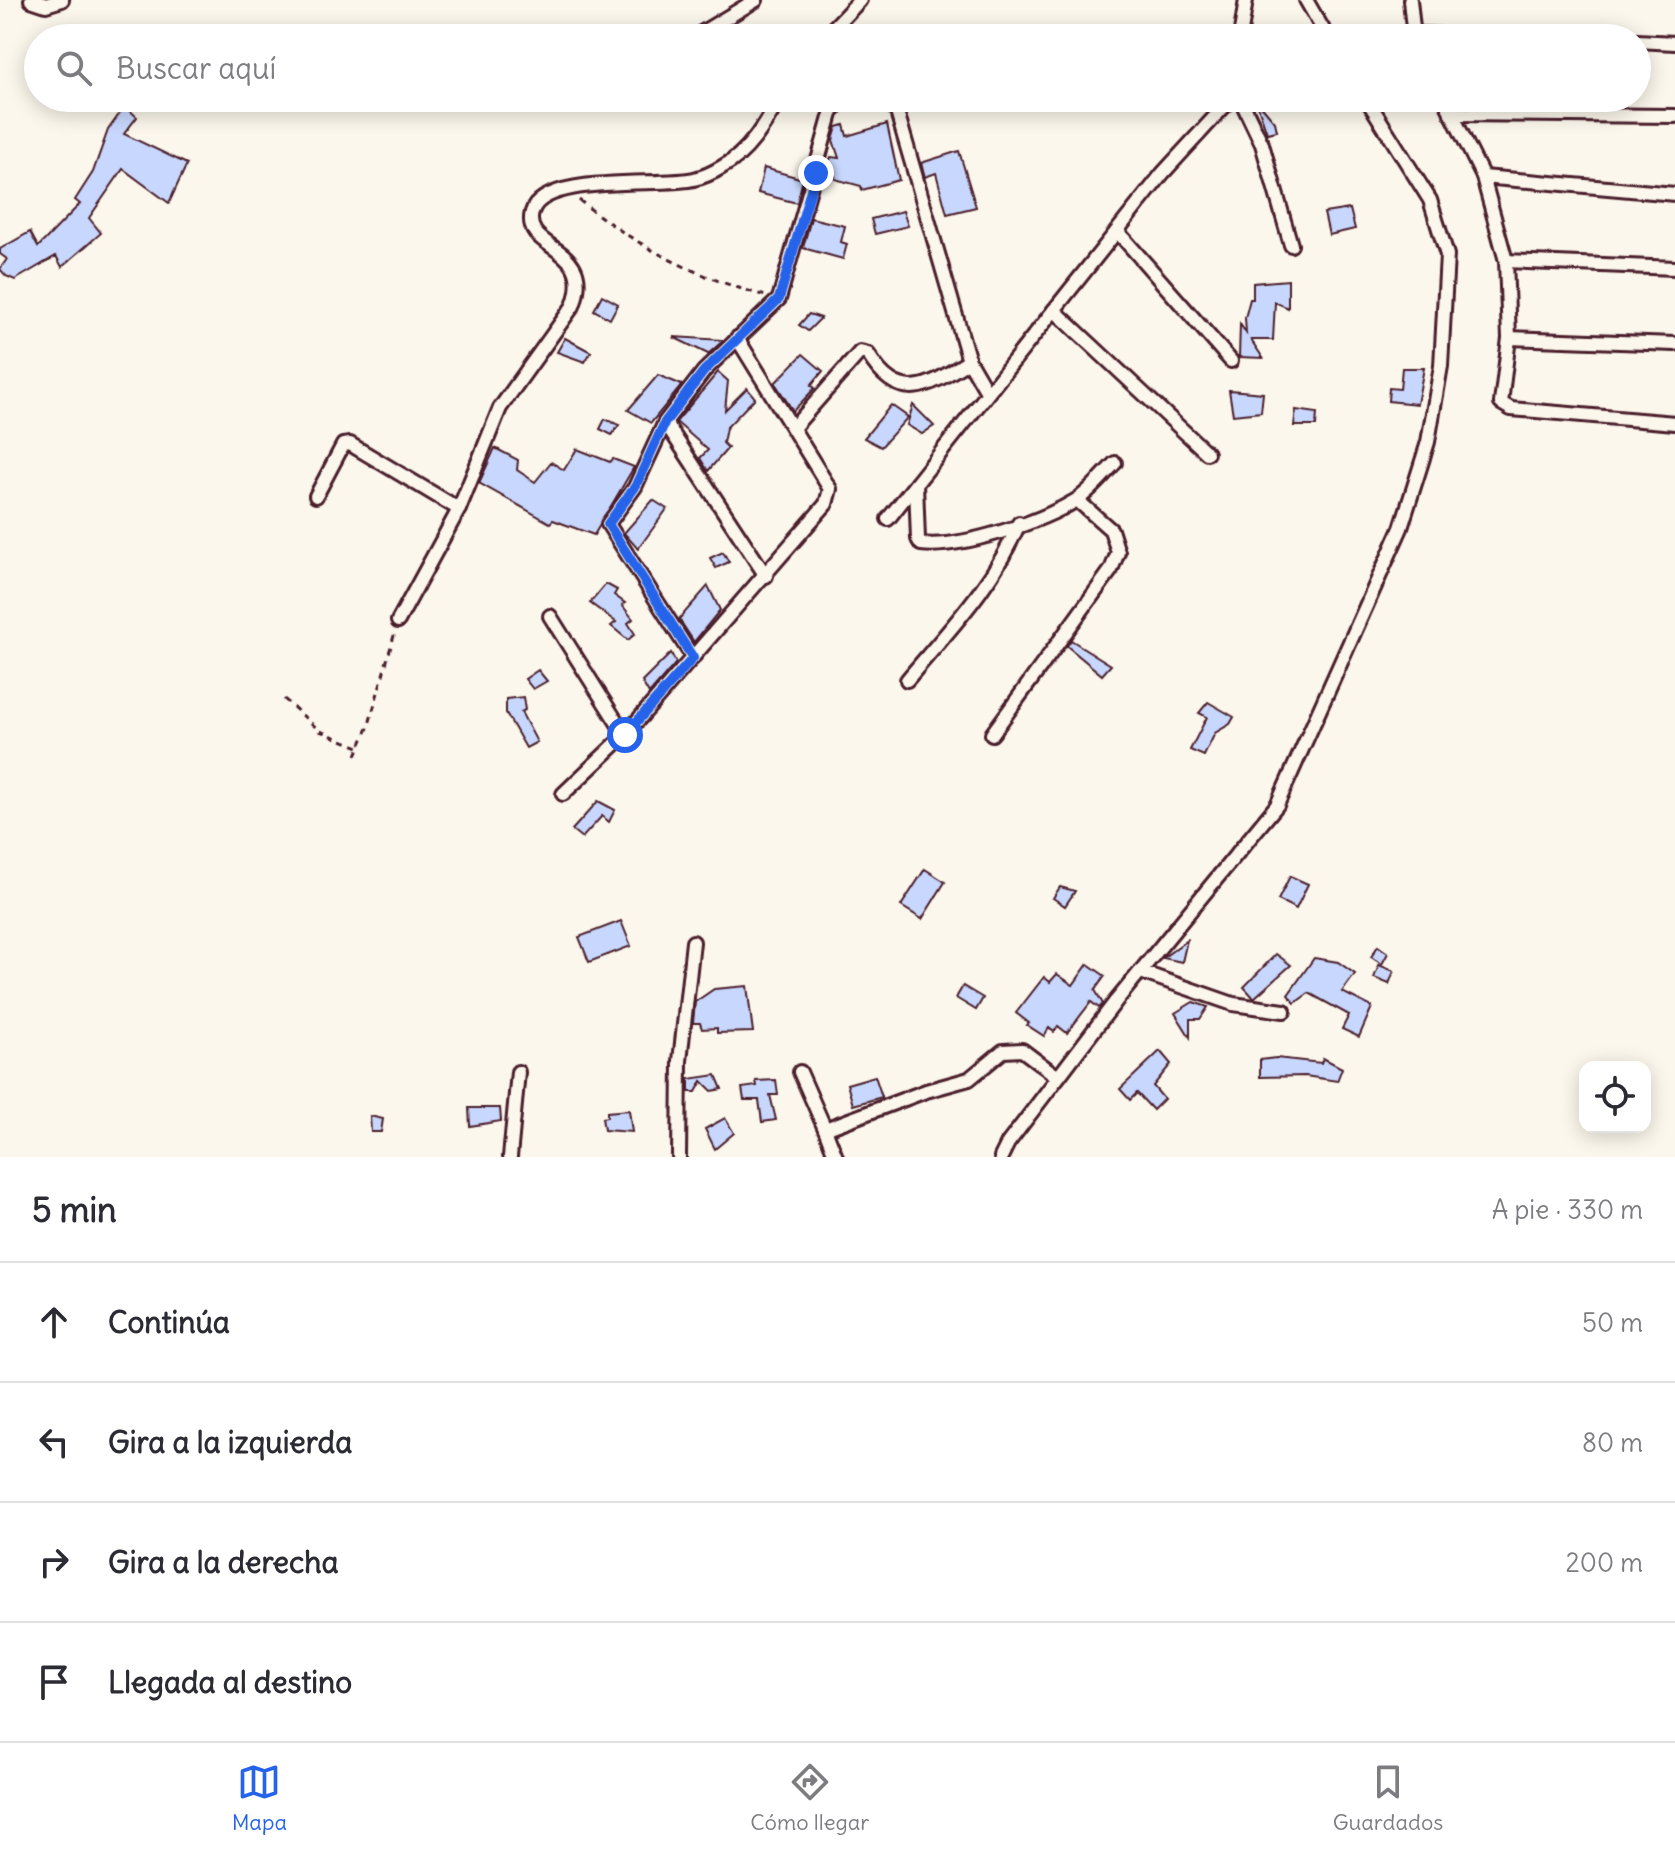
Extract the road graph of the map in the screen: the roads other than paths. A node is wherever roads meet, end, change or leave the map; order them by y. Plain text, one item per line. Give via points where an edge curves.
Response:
1 (31, 0) edge
2 (62, 0) edge
3 (756, 0) edge
4 (860, 0) edge
5 (1246, 0) edge
6 (1306, 0) edge
7 (1410, 0) edge
8 (716, 24) edge
9 (837, 24) edge
10 (1242, 24) edge
11 (1320, 24) edge
12 (1412, 24) edge
13 (1651, 42) edge
14 (1675, 43) edge
15 (771, 112) edge
16 (832, 112) edge
17 (897, 112) edge
18 (1219, 112) edge
19 (1247, 112) edge
20 (1375, 112) edge
21 (1451, 114) joint
22 (1675, 116) edge
23 (1483, 177) junction
24 (1675, 194) edge
25 (1117, 231) junction
26 (1291, 245) dead end
27 (1506, 261) junction
28 (1675, 268) edge
29 (1054, 310) junction
30 (737, 338) junction
31 (1509, 338) junction
32 (1675, 344) edge
33 (969, 361) junction
34 (1231, 361) dead end
35 (987, 392) junction
36 (665, 422) junction
37 (1675, 423) edge
38 (793, 428) junction
39 (1207, 453) dead end
40 (1115, 463) dead end
41 (916, 484) junction
42 (316, 496) dead end
43 (1077, 500) junction
44 (459, 509) junction
45 (888, 519) dead end
46 (1019, 523) junction
47 (766, 576) junction
48 (550, 616) dead end
49 (398, 621) road end
50 (693, 658) junction
51 (907, 680) dead end
52 (992, 734) dead end
53 (625, 735) junction
54 (563, 794) dead end
55 (693, 942) dead end
56 (1141, 972) junction
57 (1284, 1011) dead end
58 (518, 1072) dead end
59 (800, 1072) dead end
60 (1058, 1077) junction
61 (825, 1129) junction
62 (510, 1157) edge
63 (679, 1157) edge
64 (836, 1157) edge
65 (1001, 1157) edge

1 - 2 street via 46,5
3 - 8 street
4 - 9 street
5 - 10 street
6 - 11 street
7 - 12 street
13 - 14 street
15 - 44 street via 745,152 693,179 597,182 541,200 532,209 537,234 580,275 579,291 559,328 500,408
16 - 30 street via 779,299
17 - 33 street
18 - 25 street
19 - 26 street via 1262,144
20 - 56 street via 1430,200 1447,255 1441,366 1428,442 1401,528 1277,805
21 - 22 street
21 - 23 street
23 - 24 street
23 - 27 street
25 - 29 street
25 - 34 street
27 - 28 street
27 - 31 street
29 - 35 street
29 - 39 street
30 - 36 street
30 - 38 street
31 - 32 street
31 - 37 street via 1499,396 1507,408
33 - 35 street
33 - 38 street via 938,380 909,389 860,352
35 - 41 street
36 - 47 street
36 - 50 street via 635,487 608,524
38 - 47 street via 830,489 826,504
40 - 43 street
41 - 45 street
41 - 46 street via 921,544 968,540
42 - 44 street via 343,445 350,444
43 - 46 street
43 - 52 street via 1111,530 1118,552 1111,570
44 - 49 street
46 - 51 street via 1009,550 977,596
47 - 50 street
48 - 53 street
50 - 53 street
53 - 54 street
55 - 63 street via 680,1061
56 - 57 street via 1233,1004
56 - 60 street
58 - 62 street
59 - 61 street
60 - 61 street via 1022,1050 1003,1051 969,1079
60 - 65 street
61 - 64 street

